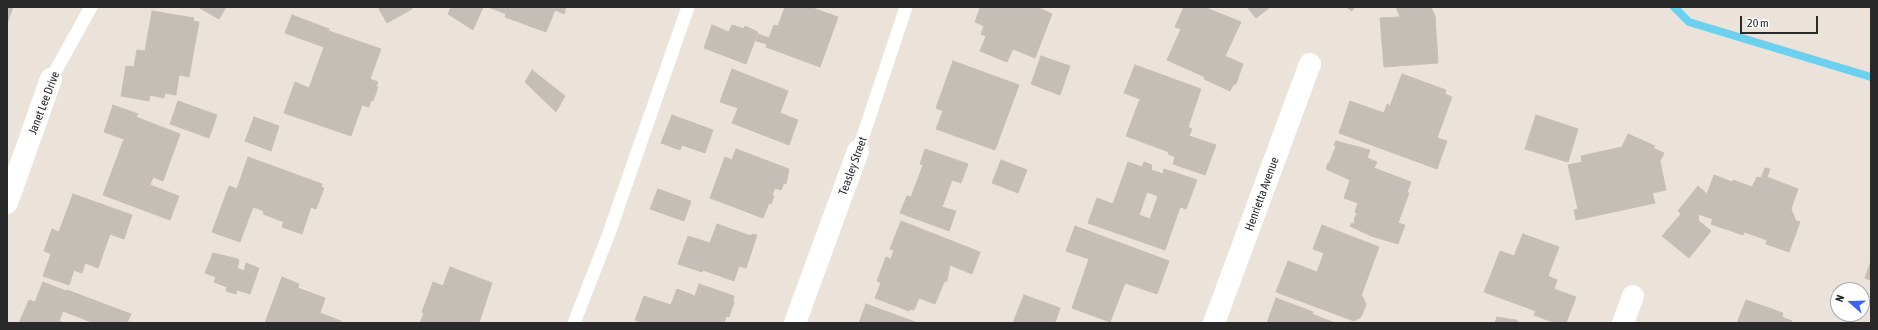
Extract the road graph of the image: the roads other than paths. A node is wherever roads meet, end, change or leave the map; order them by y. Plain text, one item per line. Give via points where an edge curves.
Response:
1 (91, 7) edge
2 (688, 7) edge
3 (906, 7) edge
4 (1310, 64) dead end
5 (51, 79) joint
6 (858, 151) joint
7 (7, 203) edge
8 (1633, 296) dead end
9 (574, 323) edge
10 (795, 323) edge
11 (1214, 323) edge
12 (1623, 323) edge

1 - 5 lane, Janet Lee Drive
2 - 9 lane
3 - 6 lane, Teasley Street
4 - 11 street, Henrietta Avenue
5 - 7 street, Janet Lee Drive
6 - 10 street, Teasley Street
8 - 12 street

